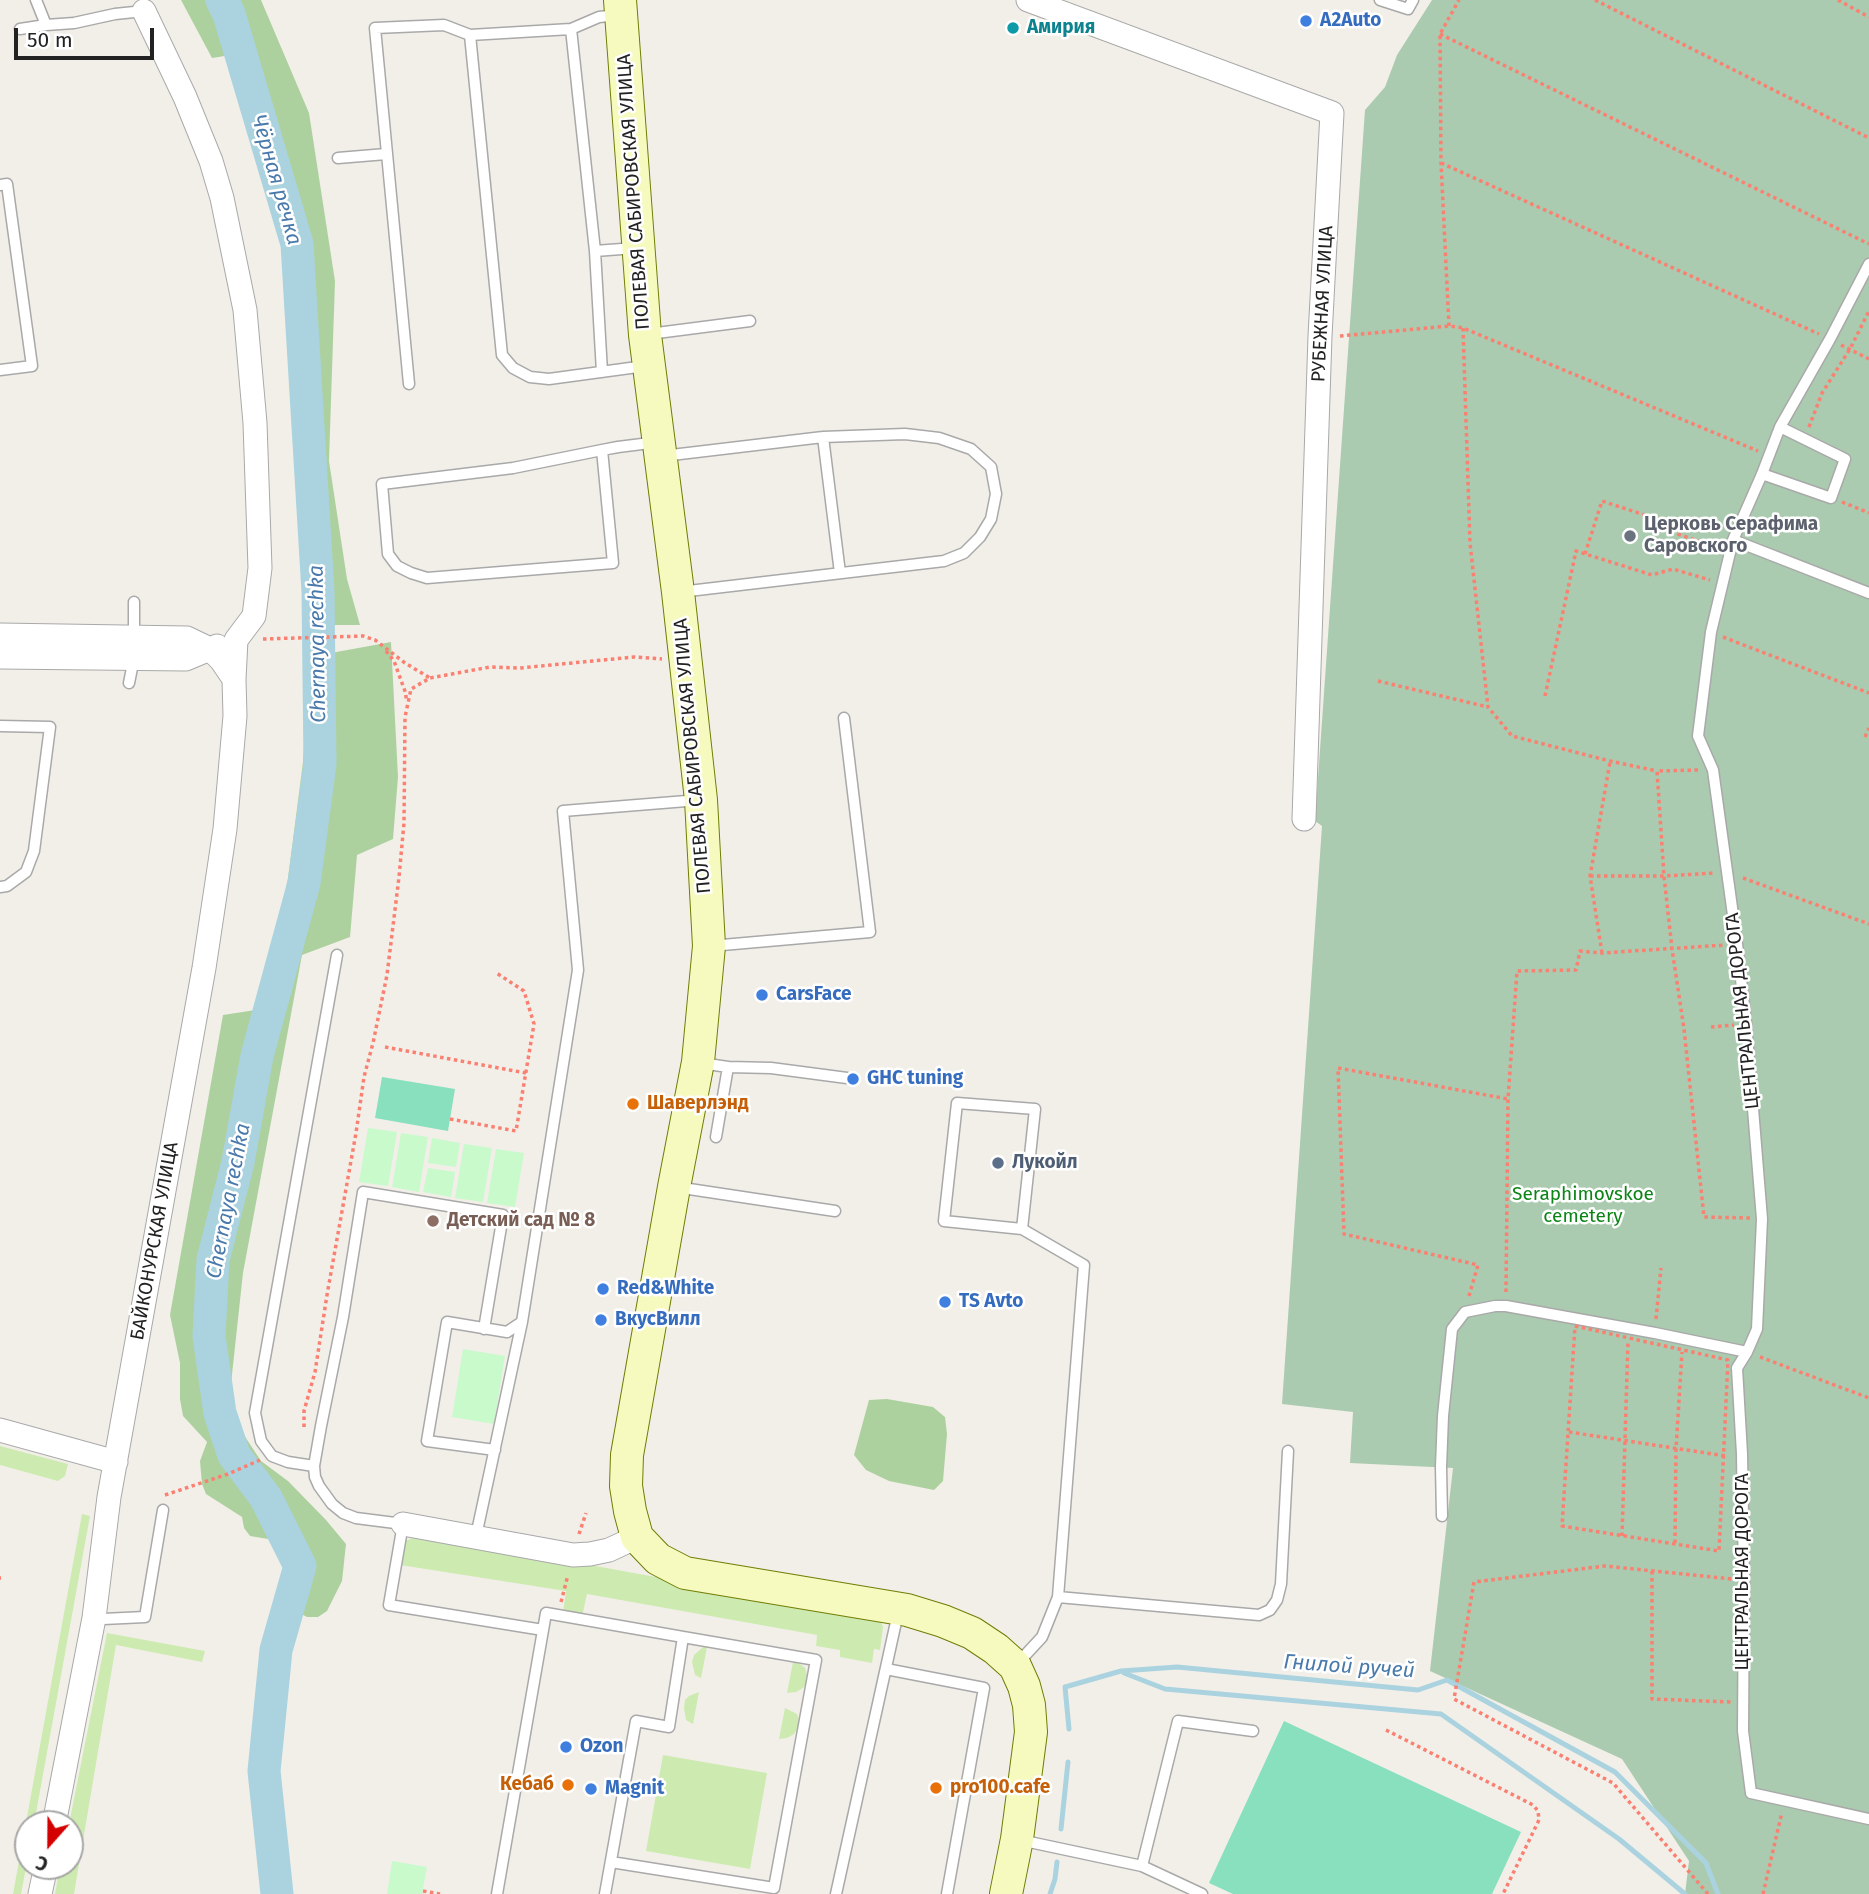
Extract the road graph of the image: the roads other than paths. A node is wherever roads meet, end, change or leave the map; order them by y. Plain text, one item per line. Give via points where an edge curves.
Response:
1 (36, 0) edge
2 (1028, 0) edge
3 (1380, 0) edge
4 (1413, 0) edge
5 (620, 8) edge
6 (144, 10) joint
7 (46, 25) junction
8 (20, 29) dead end
9 (571, 29) junction
10 (470, 35) junction
11 (386, 153) junction
12 (338, 158) dead end
13 (0, 185) edge
14 (638, 248) junction
15 (595, 251) junction
16 (1869, 264) edge
17 (750, 321) dead end
18 (645, 335) junction
19 (649, 366) junction
20 (0, 370) edge
21 (602, 372) junction
22 (409, 384) dead end
23 (1780, 427) junction
24 (823, 437) junction
25 (659, 449) junction
26 (602, 450) junction
27 (1762, 474) junction
28 (1733, 540) junction
29 (841, 573) junction
30 (678, 592) junction
31 (1869, 593) edge
32 (134, 602) dead end
33 (0, 635) edge
34 (236, 640) junction
35 (134, 648) junction
36 (0, 657) edge
37 (221, 662) junction
38 (129, 683) dead end
39 (844, 718) dead end
40 (0, 726) edge
41 (701, 800) junction
42 (1304, 818) dead end
43 (0, 887) edge
44 (709, 946) junction
45 (337, 955) dead end
46 (713, 1065) junction
47 (847, 1078) dead end
48 (716, 1138) dead end
49 (674, 1187) junction
50 (835, 1211) dead end
51 (1022, 1229) junction
52 (522, 1322) junction
53 (484, 1329) junction
54 (1747, 1352) junction
55 (0, 1430) edge
56 (495, 1450) junction
57 (1288, 1451) dead end
58 (116, 1462) junction
59 (314, 1466) junction
60 (163, 1510) dead end
61 (1442, 1516) dead end
62 (403, 1524) junction
63 (476, 1536) junction
64 (637, 1537) junction
65 (1058, 1597) junction
66 (898, 1609) junction
67 (94, 1618) junction
68 (543, 1630) junction
69 (683, 1637) junction
70 (1015, 1666) junction
71 (886, 1669) junction
72 (1253, 1731) dead end
73 (57, 1810) edge
74 (1869, 1819) edge
75 (1017, 1839) junction
76 (611, 1862) junction
77 (1142, 1866) junction
78 (497, 1894) edge
79 (605, 1894) edge
80 (836, 1894) edge
81 (947, 1894) edge
82 (1006, 1894) edge
83 (1202, 1894) edge

1 - 7 lane
2 - 42 street, РУБЕЖНАЯ УЛИЦА via 1332,113
3 - 4 lane via 1408,9
5 - 9 lane
5 - 14 street, ПОЛЕВАЯ САБИРОВСКАЯ УЛИЦА
6 - 7 lane
6 - 34 street via 211,161 245,310 260,568 254,616
7 - 8 lane
9 - 10 lane
9 - 15 lane
10 - 11 lane via 444,24 375,28
10 - 21 lane via 502,355 530,377
11 - 12 lane
11 - 22 lane
13 - 20 lane via 8,184 32,366
14 - 15 lane
14 - 18 street, ПОЛЕВАЯ САБИРОВСКАЯ УЛИЦА
15 - 21 lane
16 - 23 lane, ЦЕНТРАЛЬНАЯ ДОРОГА
17 - 18 lane
18 - 19 street, ПОЛЕВАЯ САБИРОВСКАЯ УЛИЦА
19 - 21 lane
19 - 25 street, ПОЛЕВАЯ САБИРОВСКАЯ УЛИЦА
23 - 27 lane, ЦЕНТРАЛЬНАЯ ДОРОГА
23 - 27 lane via 1845,459 1831,498
24 - 25 lane
24 - 29 lane
24 - 29 lane via 905,434 939,438 971,449 991,467 996,494 991,519 964,552 944,561
25 - 26 lane
25 - 30 street, ПОЛЕВАЯ САБИРОВСКАЯ УЛИЦА
26 - 26 lane via 613,563 427,578 397,566 388,554 382,484 513,468
27 - 28 lane, ЦЕНТРАЛЬНАЯ ДОРОГА
28 - 31 lane
28 - 54 lane, ЦЕНТРАЛЬНАЯ ДОРОГА via 1711,632 1698,736 1713,770 1737,944 1762,1219 1757,1329
29 - 30 lane
30 - 41 street, ПОЛЕВАЯ САБИРОВСКАЯ УЛИЦА
32 - 35 lane
33 - 35 street
34 - 37 street, БАЙКОНУРСКАЯ УЛИЦА
34 - 37 street
35 - 36 street
35 - 37 street
35 - 38 lane
37 - 58 street, БАЙКОНУРСКАЯ УЛИЦА via 235,716 225,829
39 - 44 lane via 870,932
40 - 43 lane via 50,727 34,851 26,872
41 - 44 street, ПОЛЕВАЯ САБИРОВСКАЯ УЛИЦА
41 - 52 lane via 563,811 579,970
44 - 46 street, ПОЛЕВАЯ САБИРОВСКАЯ УЛИЦА
45 - 59 lane via 255,1413 261,1441 272,1457
46 - 47 lane
46 - 48 lane
46 - 49 street, ПОЛЕВАЯ САБИРОВСКАЯ УЛИЦА
49 - 50 lane
49 - 64 street, ПОЛЕВАЯ САБИРОВСКАЯ УЛИЦА via 627,1455 626,1486
51 - 51 lane via 1035,1109 957,1102 944,1221
51 - 65 lane via 1084,1265
52 - 53 lane via 507,1332
52 - 56 lane
53 - 56 lane via 447,1322 426,1441
53 - 59 lane via 503,1215 363,1192
54 - 61 lane via 1506,1306 1465,1312 1452,1329 1442,1441
54 - 74 lane, ЦЕНТРАЛЬНАЯ ДОРОГА via 1737,1368 1742,1454 1743,1731 1751,1793
55 - 58 street
56 - 63 lane
57 - 65 lane via 1281,1584 1270,1610 1259,1615
58 - 67 street, БАЙКОНУРСКАЯ УЛИЦА
59 - 62 lane via 319,1486 342,1513
60 - 67 lane via 145,1617
62 - 63 street
62 - 68 lane via 389,1605
63 - 64 street via 573,1555 609,1550
64 - 66 street via 658,1559 685,1573
65 - 70 lane via 1042,1637
66 - 70 street via 972,1633
66 - 71 lane
67 - 73 street, БАЙКОНУРСКАЯ УЛИЦА
68 - 69 lane via 546,1613
68 - 78 lane
69 - 76 lane via 669,1727 636,1721
69 - 76 lane via 816,1660 774,1888
70 - 75 street via 1024,1686 1031,1732
71 - 80 lane
71 - 81 lane via 984,1688
72 - 77 lane via 1178,1721
75 - 77 lane
75 - 82 street
76 - 79 lane
77 - 83 lane

